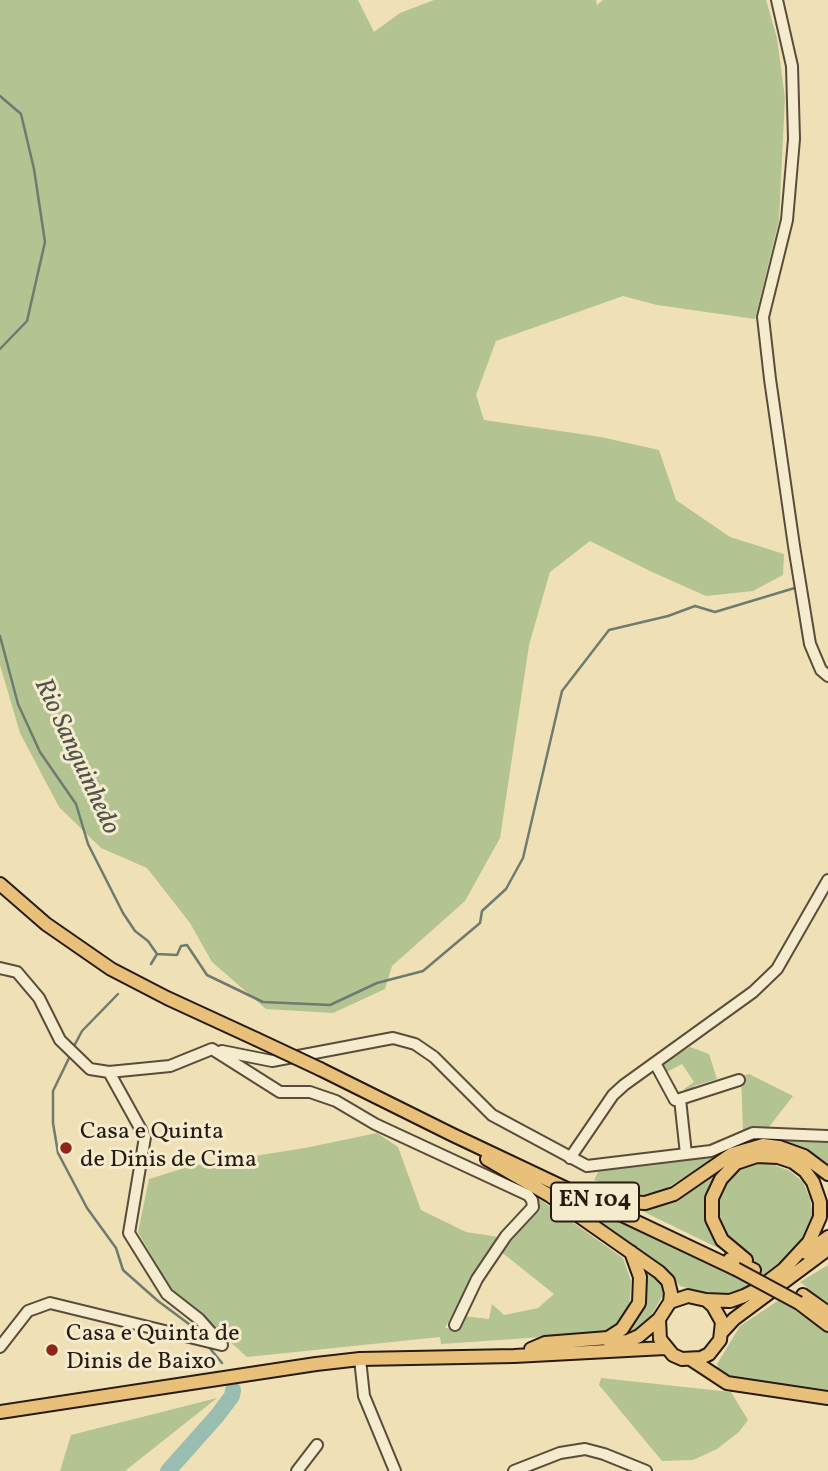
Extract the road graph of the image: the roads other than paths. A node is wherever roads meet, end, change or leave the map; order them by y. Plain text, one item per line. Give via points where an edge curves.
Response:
1 (777, 0) edge
2 (828, 676) edge
3 (828, 880) edge
4 (0, 884) edge
5 (0, 968) edge
6 (212, 1049) junction
7 (655, 1063) junction
8 (109, 1072) junction
9 (739, 1080) dead end
10 (374, 1095) junction
11 (674, 1100) junction
12 (453, 1135) junction
13 (828, 1136) edge
14 (686, 1154) junction
15 (570, 1158) junction
16 (828, 1174) edge
17 (599, 1197) junction
18 (828, 1237) edge
19 (828, 1249) edge
20 (631, 1251) junction
21 (784, 1269) junction
22 (754, 1270) junction
23 (801, 1299) junction
24 (706, 1300) junction
25 (670, 1303) junction
26 (828, 1313) edge
27 (659, 1319) junction
28 (455, 1325) dead end
29 (828, 1325) edge
30 (722, 1332) junction
31 (0, 1347) edge
32 (665, 1348) junction
33 (531, 1349) junction
34 (424, 1358) junction
35 (360, 1359) junction
36 (692, 1360) junction
37 (828, 1398) edge
38 (0, 1412) edge
39 (317, 1445) dead end
40 (297, 1471) edge
41 (396, 1471) edge
42 (514, 1471) edge
43 (646, 1471) edge

1 - 2 street via 792,66 794,139 787,220 763,317 810,644
3 - 7 street via 777,969 753,992
4 - 10 main road, EN 104, bridge via 46,924 111,969
5 - 8 street via 17,972 38,998 60,1040 90,1069
6 - 8 street via 170,1066
6 - 15 street via 272,1061 393,1038 415,1044 492,1115
6 - 28 street via 280,1092 310,1092 336,1101 375,1124 528,1195 533,1207 506,1236 477,1279
7 - 11 street
7 - 15 street via 613,1095
8 - 31 street via 145,1137 129,1233 167,1294 222,1345 51,1303 28,1311
9 - 11 street
10 - 12 main road, EN 104
10 - 17 main road, EN 104
11 - 14 street
12 - 20 main road via 455,1141 549,1195
12 - 23 main road, EN 104, bridge
13 - 14 street via 754,1133 711,1151
14 - 15 street via 596,1167
16 - 17 main road via 804,1156 763,1145 732,1154 674,1194 645,1203
17 - 22 main road, EN 104
18 - 21 main road
19 - 30 main road
20 - 25 main road via 668,1281
20 - 33 main road via 640,1277 639,1303 622,1329 608,1338 545,1343
21 - 22 main road via 810,1242 820,1217 820,1202 813,1182 793,1162 757,1156 736,1163 712,1198 712,1219 722,1240 754,1264
21 - 24 main road via 744,1296 730,1301
22 - 23 main road, EN 104
23 - 26 main road, EN 104
23 - 29 main road, EN 104
24 - 25 main road via 688,1296
24 - 30 main road via 719,1313
25 - 27 main road
27 - 32 main road
27 - 33 main road via 628,1341
30 - 36 main road via 709,1354
32 - 34 main road
32 - 36 main road
33 - 34 main road
34 - 35 main road
35 - 38 main road
35 - 41 street via 364,1396
36 - 37 main road via 727,1382
39 - 40 street
42 - 43 street via 560,1453 585,1449

